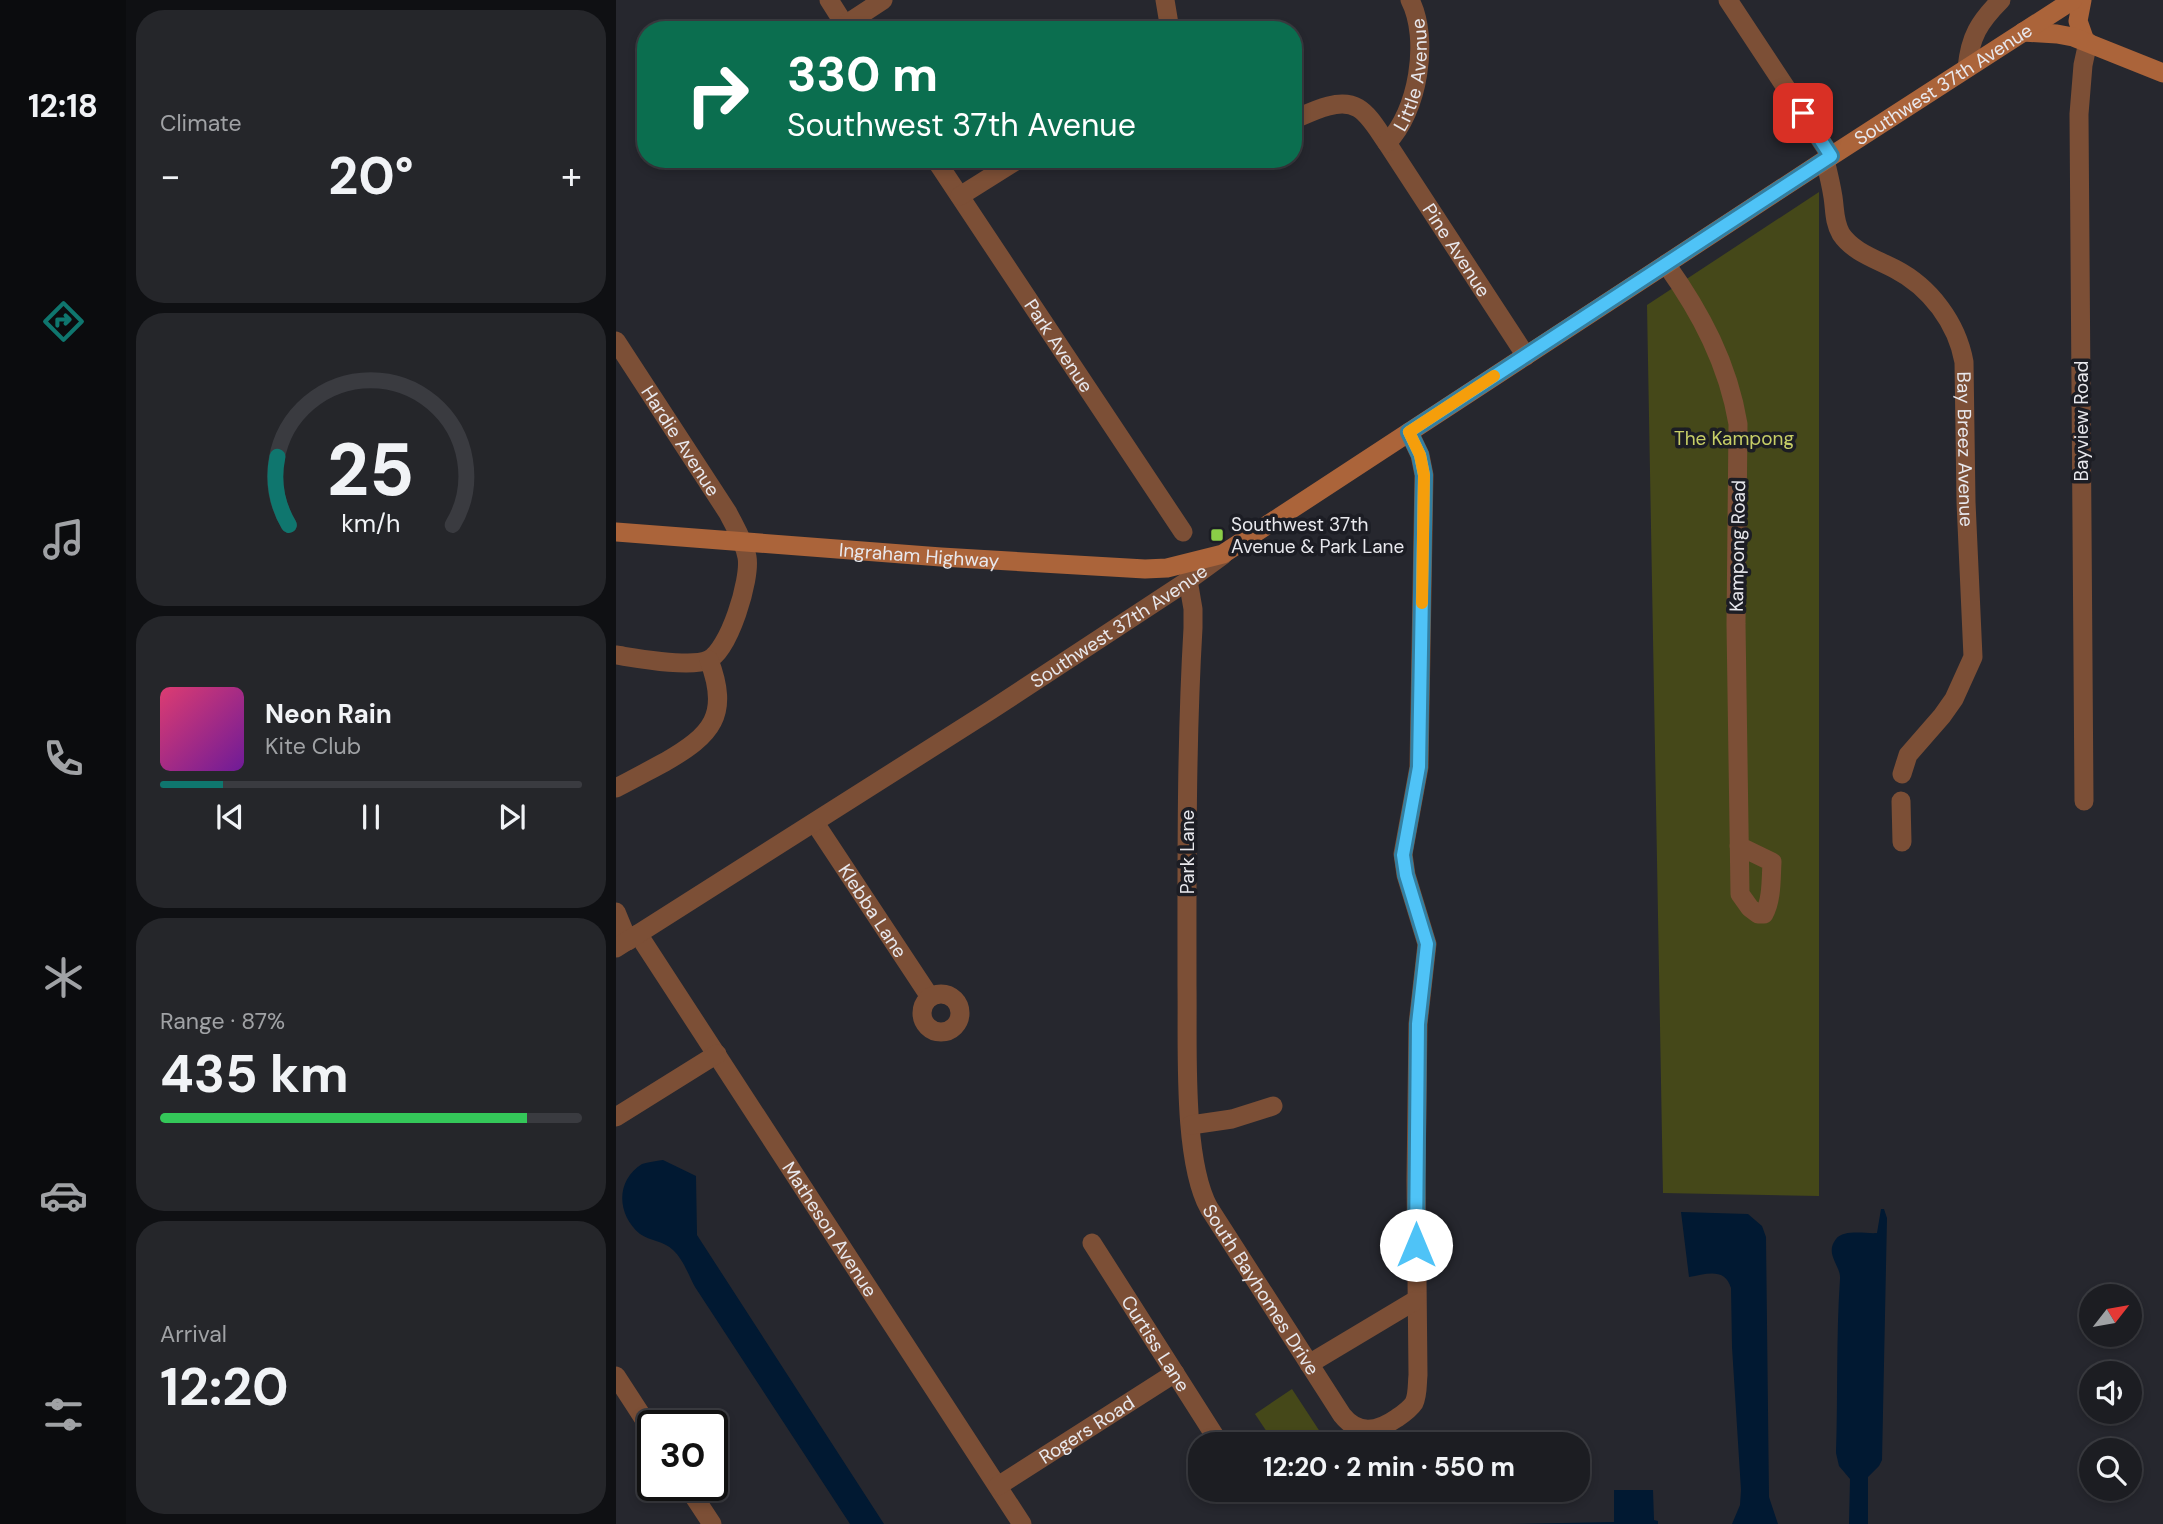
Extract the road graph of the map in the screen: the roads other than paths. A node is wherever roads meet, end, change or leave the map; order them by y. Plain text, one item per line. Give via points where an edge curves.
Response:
1 (829, 0) edge
2 (883, 0) edge
3 (1165, 0) edge
4 (1410, 0) edge
5 (1728, 0) edge
6 (2001, 0) edge
7 (2073, 0) edge
8 (2081, 0) edge
9 (843, 21) edge
10 (855, 21) edge
11 (1168, 21) edge
12 (2023, 32) junction
13 (2086, 41) junction
14 (1967, 68) junction
15 (2163, 73) edge
16 (1302, 117) edge
17 (1387, 143) junction
18 (1828, 158) junction
19 (941, 168) edge
20 (1005, 168) edge
21 (960, 196) junction
22 (1666, 264) junction
23 (616, 341) edge
24 (1525, 356) junction
25 (1409, 432) junction
26 (616, 532) edge
27 (1184, 532) dead end
28 (744, 542) junction
29 (1223, 554) junction
30 (1188, 580) junction
31 (616, 655) edge
32 (709, 660) junction
33 (1902, 774) dead end
34 (616, 789) edge
35 (1901, 801) dead end
36 (2084, 801) dead end
37 (815, 824) junction
38 (1902, 842) dead end
39 (1739, 846) dead end
40 (616, 912) edge
41 (627, 941) edge
42 (930, 997) dead end
43 (717, 1054) junction
44 (1273, 1106) dead end
45 (616, 1117) edge
46 (1191, 1125) junction
47 (1092, 1243) dead end
48 (1416, 1300) junction
49 (1309, 1364) junction
50 (1175, 1373) junction
51 (616, 1376) edge
52 (638, 1410) edge
53 (1212, 1432) edge
54 (998, 1486) junction
55 (697, 1501) edge
56 (712, 1524) edge
57 (1022, 1524) edge

1 - 9 street
2 - 10 street
3 - 11 street
4 - 17 street, Little Avenue via 1420,40 1415,90 1408,114
5 - 18 street
6 - 14 street via 1975,33
7 - 12 main road, Southwest 37th Avenue
8 - 13 main road via 2078,22
12 - 13 main road
12 - 14 main road, Southwest 37th Avenue
13 - 15 main road
13 - 36 street, Bayview Road via 2079,114
14 - 18 main road, Southwest 37th Avenue
16 - 17 street, Pine Avenue via 1334,106 1352,106 1364,113
17 - 24 street, Pine Avenue
18 - 22 main road, Southwest 37th Avenue
18 - 33 street, Bay Breez Avenue via 1835,219 1843,236 1865,254 1904,274 1931,299 1952,328 1964,362 1973,657 1954,699 1908,755
19 - 21 street, Park Avenue
20 - 21 street
21 - 27 street, Park Avenue
22 - 24 main road, Southwest 37th Avenue
22 - 39 street, Kampong Road via 1717,351 1734,396 1738,424
23 - 28 street, Hardie Avenue
24 - 25 main road, Southwest 37th Avenue
25 - 29 main road, Southwest 37th Avenue
25 - 48 street via 1424,475 1419,767 1403,855 1427,944 1418,1024
26 - 28 main road, Ingraham Highway
28 - 29 main road, Ingraham Highway via 1146,569
28 - 32 street via 748,569 738,610 723,646
29 - 30 street, Southwest 37th Avenue
30 - 37 street, Southwest 37th Avenue
30 - 46 street, Park Lane via 1193,609 1187,857
31 - 32 street via 676,662
32 - 34 street via 718,695 706,732 691,747
35 - 38 street
37 - 41 street, Southwest 37th Avenue
37 - 42 street, Klebba Lane
40 - 41 street, Matheson Avenue
41 - 43 street, Matheson Avenue
43 - 45 street
43 - 54 street, Matheson Avenue
44 - 46 street
46 - 49 street, South Bayhomes Drive via 1204,1199
47 - 50 street, Curtiss Lane
48 - 49 street
48 - 49 street, South Bayhomes Drive via 1416,1396 1405,1413 1381,1427 1361,1430 1347,1421
50 - 53 street, Curtiss Lane
50 - 54 street, Rogers Road
51 - 52 street
54 - 57 street, Matheson Avenue
55 - 56 street

